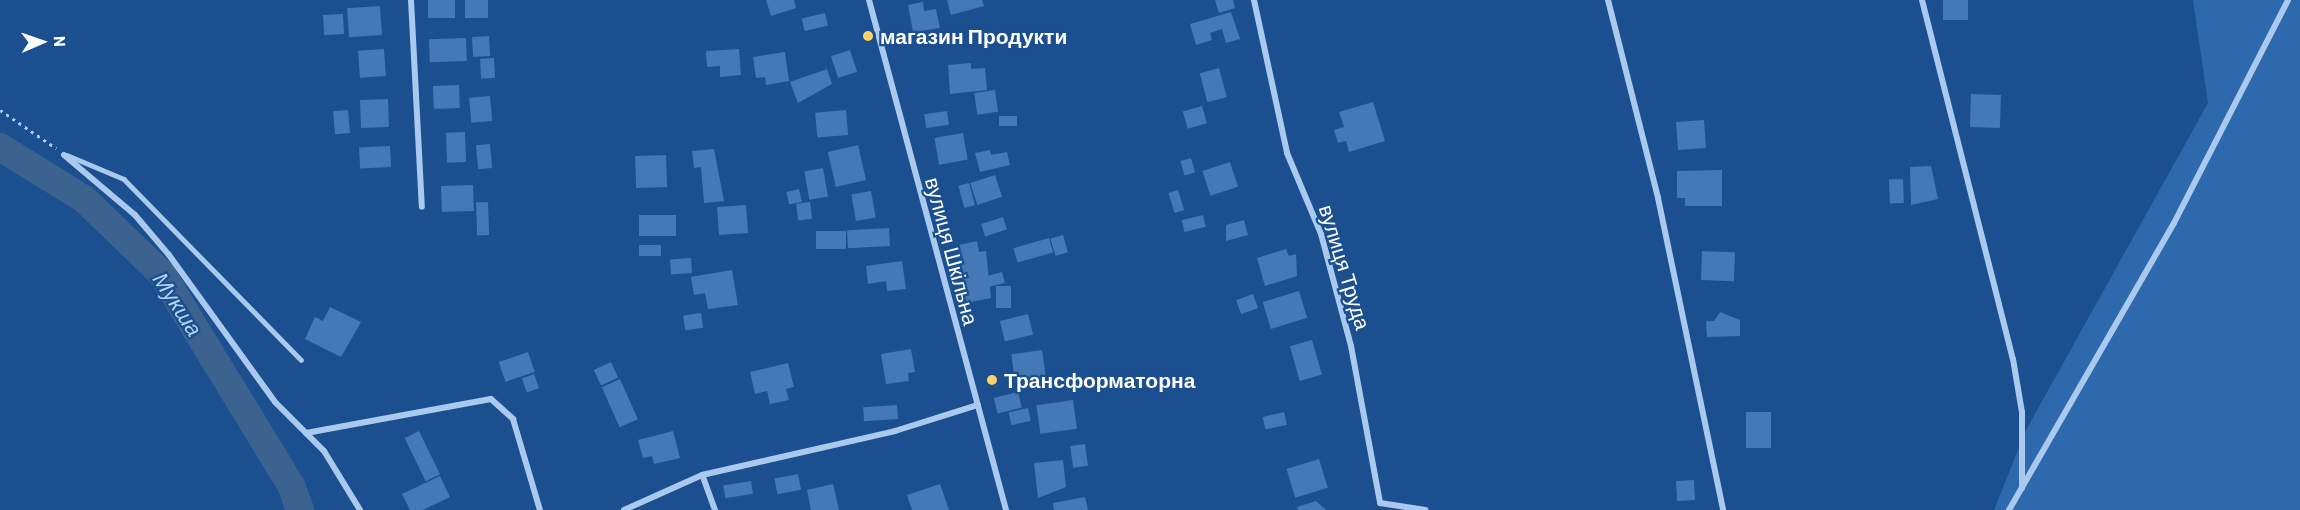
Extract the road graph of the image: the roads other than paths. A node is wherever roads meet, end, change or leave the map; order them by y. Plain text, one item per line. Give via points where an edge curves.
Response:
1 (411, 0) edge
2 (869, 0) edge
3 (1254, 0) edge
4 (1608, 0) edge
5 (1922, 0) edge
6 (2288, 0) edge
7 (64, 155) joint
8 (422, 207) dead end
9 (301, 360) dead end
10 (978, 405) junction
11 (306, 433) junction
12 (702, 475) junction
13 (2022, 491) junction
14 (1379, 506) edge
15 (360, 510) edge
16 (540, 510) edge
17 (624, 510) edge
18 (715, 510) edge
19 (1006, 510) edge
20 (1425, 510) edge
21 (1723, 510) edge
22 (2009, 510) edge

1 - 8 street
2 - 10 street, вулиця Шкільна
3 - 14 street, вулиця Труда via 1287,153 1322,234 1351,346
4 - 21 street via 1658,198
5 - 13 street via 2013,359 2022,412
6 - 13 street via 2174,222
7 - 9 lane via 124,179
7 - 11 street via 135,215 205,301 275,402
10 - 12 street via 885,434
10 - 19 street, вулиця Шкільна
11 - 15 street via 348,483
11 - 16 street via 491,399 513,419
12 - 17 street
12 - 18 street
13 - 22 street
14 - 20 street, вулиця Труда

